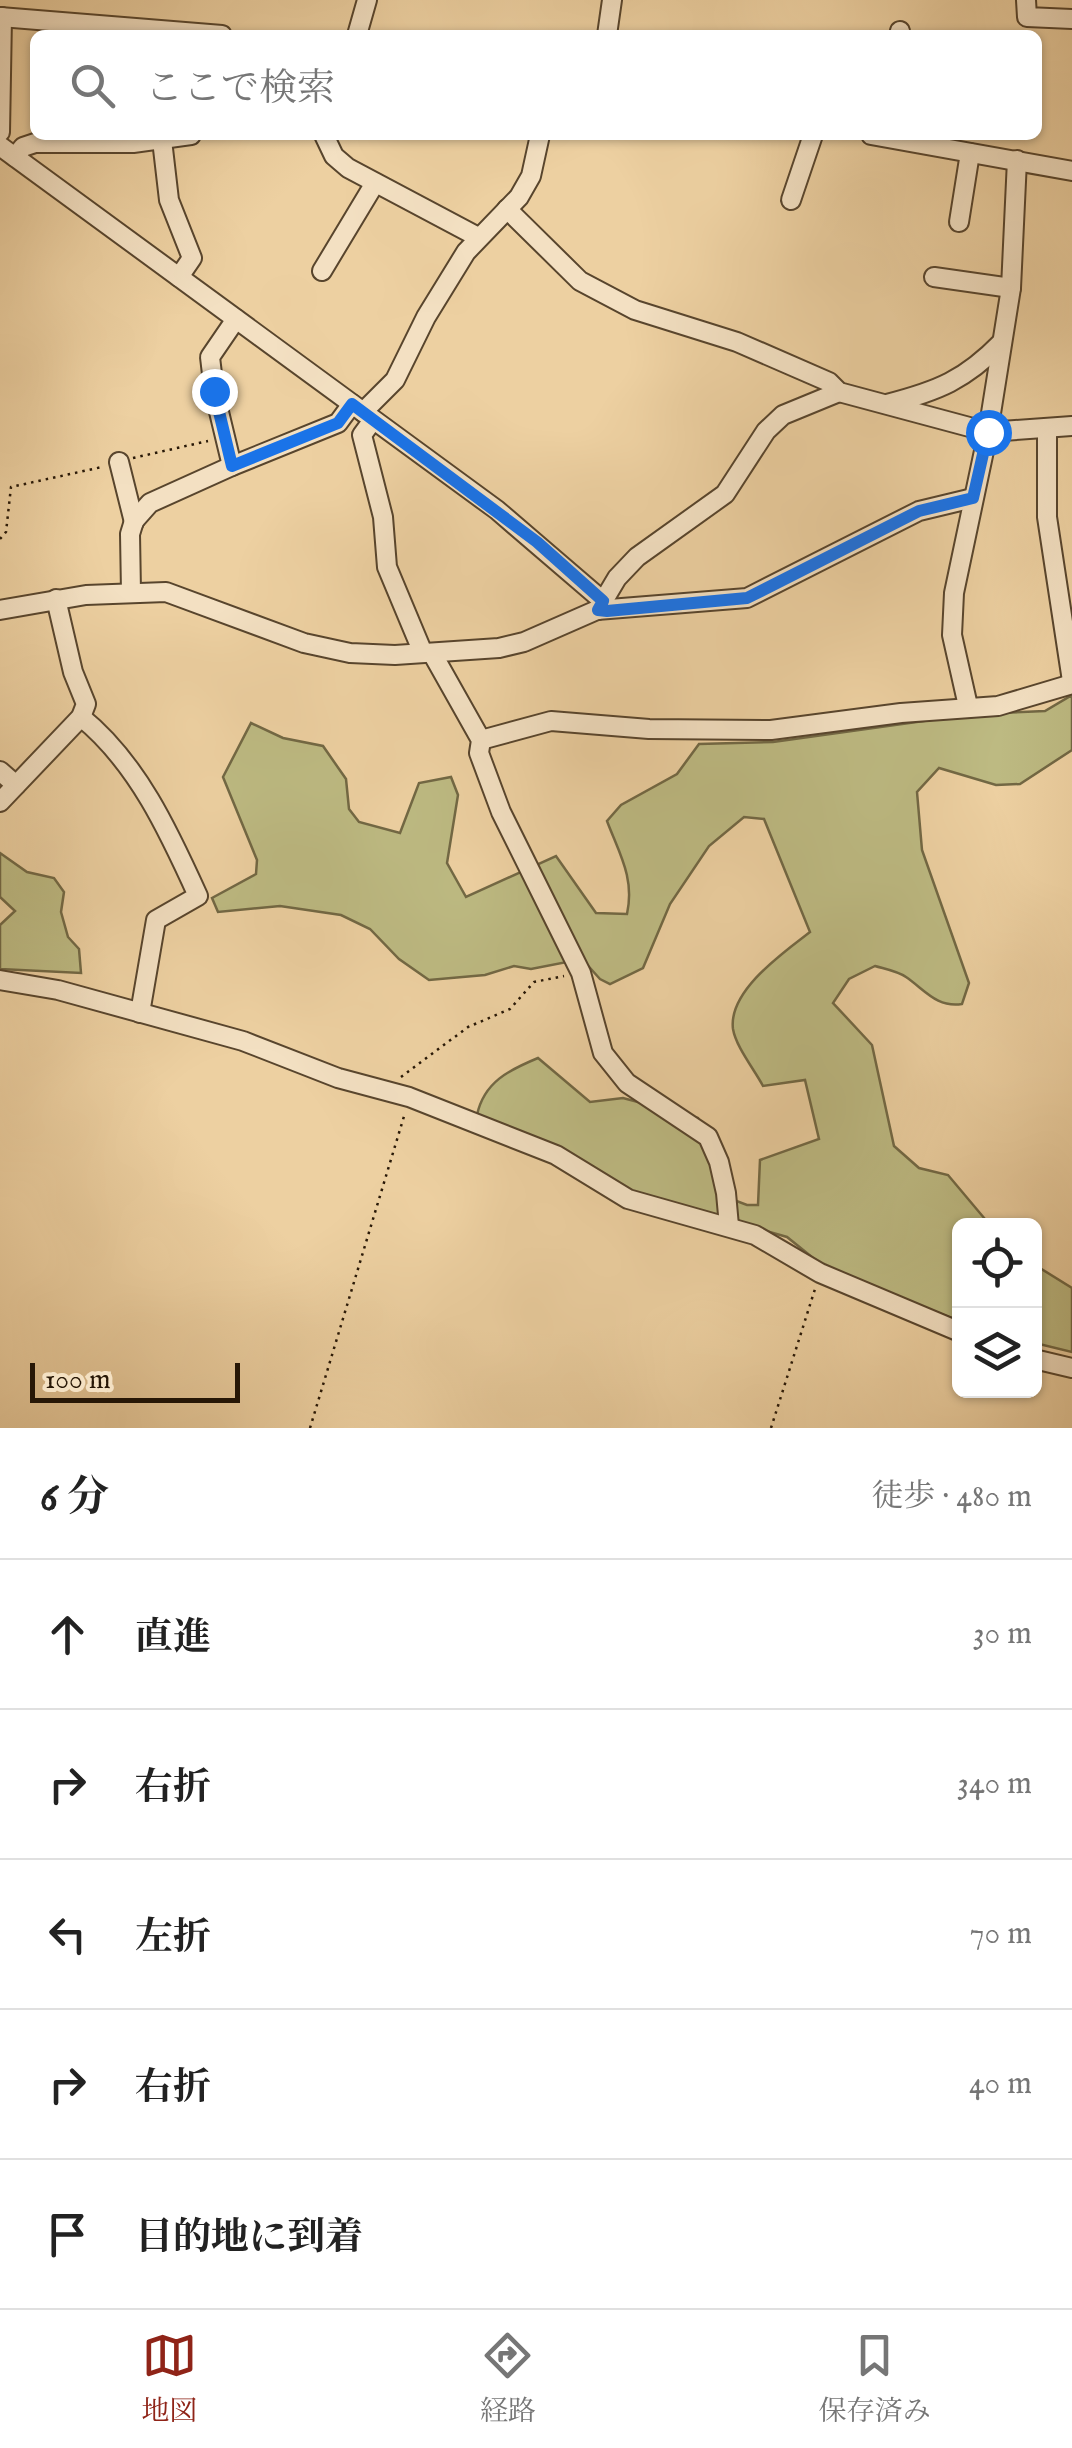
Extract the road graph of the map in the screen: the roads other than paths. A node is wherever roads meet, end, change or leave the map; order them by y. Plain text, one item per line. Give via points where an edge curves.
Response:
1 (367, 0) edge
2 (612, 0) edge
3 (1026, 0) edge
4 (1, 17) edge
5 (1072, 19) edge
6 (161, 30) edge
7 (358, 30) edge
8 (607, 30) edge
9 (0, 132) edge
10 (162, 140) joint
11 (326, 140) edge
12 (539, 140) edge
13 (811, 140) edge
14 (929, 141) edge
15 (8, 151) edge
16 (970, 153) junction
17 (1017, 160) junction
18 (1072, 171) edge
19 (375, 183) junction
20 (791, 200) dead end
21 (507, 209) junction
22 (959, 222) dead end
23 (478, 237) junction
24 (322, 271) dead end
25 (934, 276) dead end
26 (179, 277) junction
27 (1011, 288) junction
28 (236, 319) junction
29 (1002, 342) junction
30 (838, 392) junction
31 (884, 405) junction
32 (363, 412) junction
33 (1072, 426) edge
34 (1046, 428) junction
35 (988, 432) junction
36 (118, 462) road end
37 (232, 466) junction
38 (973, 498) junction
39 (134, 522) junction
40 (131, 592) junction
41 (56, 599) junction
42 (600, 606) junction
43 (0, 610) edge
44 (428, 653) junction
45 (1072, 682) edge
46 (968, 706) junction
47 (82, 717) junction
48 (480, 740) junction
49 (0, 771) edge
50 (16, 786) junction
51 (0, 802) edge
52 (0, 980) edge
53 (140, 1013) junction
54 (729, 1226) junction
55 (952, 1329) edge
56 (1042, 1361) edge
57 (1072, 1368) edge

1 - 7 street
2 - 8 street
3 - 5 street via 1027,17
4 - 6 street
4 - 9 street
10 - 15 street via 34,143
10 - 26 street via 169,200 192,258
11 - 19 street via 334,156
12 - 21 street via 531,176
13 - 20 street
14 - 16 street
15 - 26 street
16 - 17 street
16 - 22 street
17 - 18 street
17 - 27 street
19 - 23 street
19 - 24 street
21 - 23 street
21 - 30 street via 580,281 635,310 738,342
23 - 32 street via 395,380
25 - 27 street
26 - 28 street
27 - 29 street
28 - 32 street
28 - 37 street via 210,357
29 - 31 street via 976,369 938,391
29 - 35 street
30 - 31 street
30 - 42 street via 766,430 726,494 637,557
31 - 35 street
32 - 37 street
32 - 42 street via 537,542
32 - 44 street via 387,567
33 - 34 street
34 - 35 street
34 - 45 street via 1047,517
35 - 38 street
36 - 39 street
37 - 39 street via 150,503
38 - 42 street via 919,511 747,598
38 - 46 street via 952,634
39 - 40 street
40 - 41 street
40 - 44 street via 166,592 350,653
41 - 43 street
41 - 47 street via 86,704
42 - 44 street via 524,642
44 - 48 street
45 - 46 street via 998,706
46 - 48 street via 771,730 551,721
47 - 50 street
47 - 53 street via 161,815 198,896 156,920
48 - 54 street via 478,752 501,812 580,973 604,1053 627,1083 708,1137
49 - 50 street
50 - 51 street
52 - 53 street
53 - 54 street via 386,1089 556,1155 628,1199
54 - 55 street
56 - 57 street

